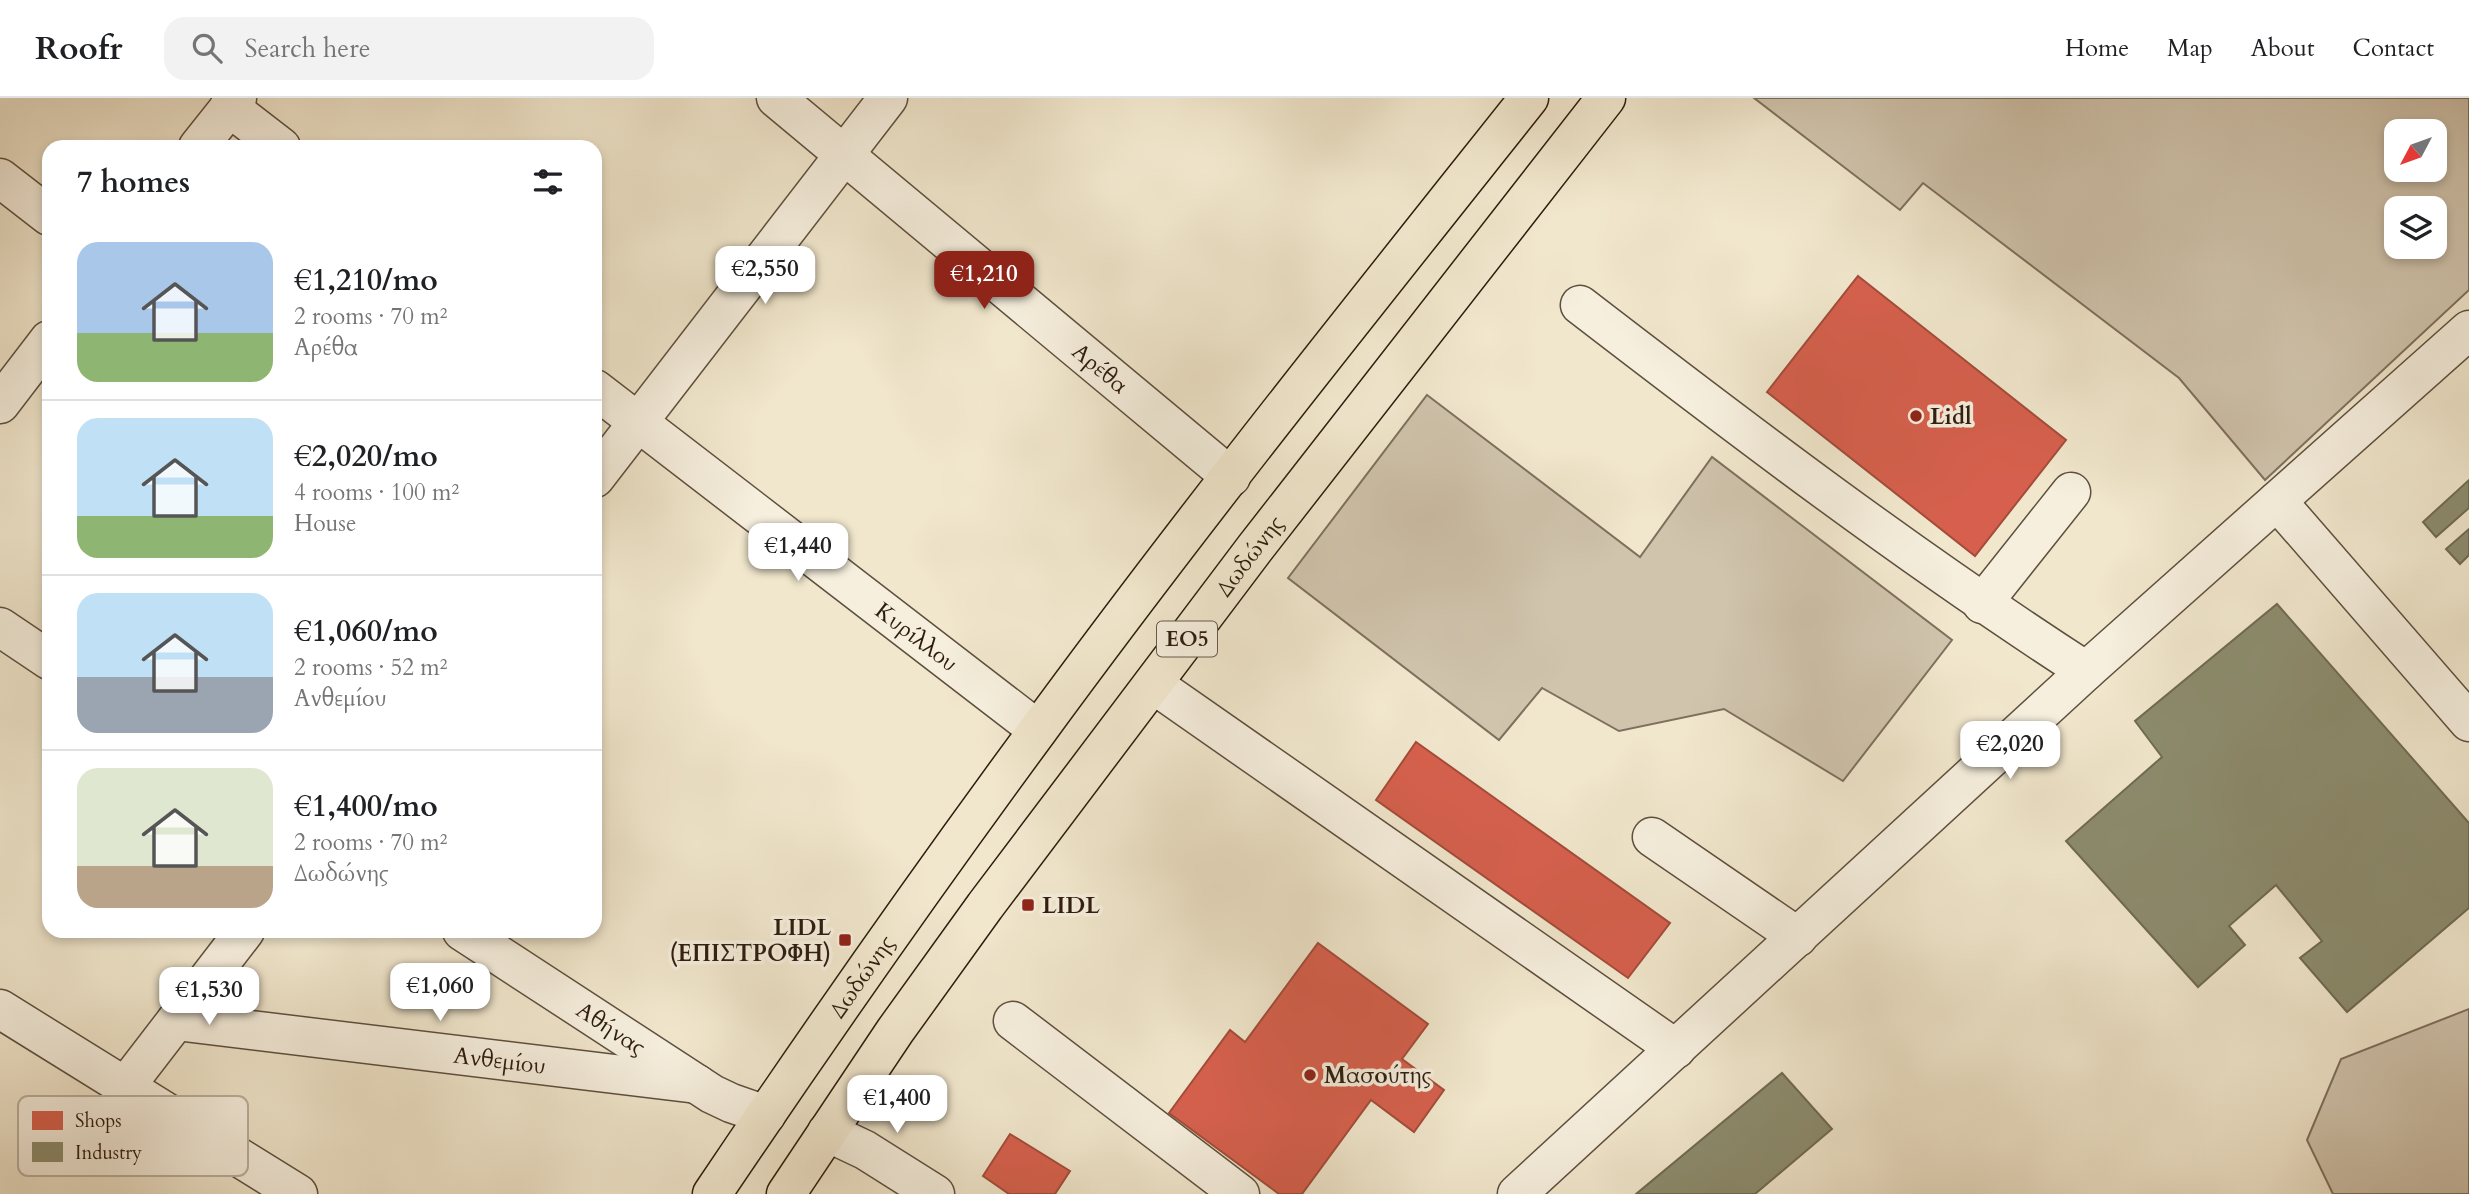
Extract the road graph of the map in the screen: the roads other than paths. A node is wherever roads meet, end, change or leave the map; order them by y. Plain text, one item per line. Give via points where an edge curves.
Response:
1 (776, 98) edge
2 (888, 98) edge
3 (1529, 98) edge
4 (1606, 98) edge
5 (233, 103) edge
6 (204, 140) edge
7 (273, 140) edge
8 (844, 155) junction
9 (0, 178) edge
10 (42, 211) edge
11 (1580, 305) dead end
12 (2469, 330) edge
13 (42, 349) edge
14 (602, 394) edge
15 (0, 404) edge
16 (638, 422) junction
17 (602, 469) edge
18 (1231, 477) junction
19 (2071, 492) dead end
20 (2277, 501) junction
21 (1982, 604) junction
22 (0, 627) edge
23 (42, 655) edge
24 (2086, 671) junction
25 (1153, 684) junction
26 (2469, 722) edge
27 (1038, 730) junction
28 (1652, 837) dead end
29 (1798, 937) junction
30 (241, 938) edge
31 (473, 938) edge
32 (0, 1009) edge
33 (176, 1021) junction
34 (1013, 1021) dead end
35 (1676, 1049) junction
36 (697, 1084) junction
37 (125, 1087) junction
38 (140, 1096) edge
39 (766, 1115) junction
40 (827, 1132) junction
41 (248, 1163) edge
42 (298, 1194) edge
43 (712, 1194) edge
44 (786, 1194) edge
45 (935, 1194) edge
46 (1240, 1194) edge
47 (1517, 1194) edge

1 - 8 street, Αρέθα
2 - 8 street
3 - 18 main road, Δωδώνης / ΕΟ5
4 - 25 main road, Δωδώνης / ΕΟ5
5 - 6 street
5 - 7 street
8 - 16 street
8 - 18 street, Αρέθα
9 - 10 street
11 - 21 street
12 - 20 street
13 - 15 street
14 - 16 street, Κυρίλλου
16 - 17 street
16 - 27 street, Κυρίλλου
18 - 27 main road, Δωδώνης / ΕΟ5
19 - 21 street
20 - 24 street
20 - 26 street
21 - 24 street
22 - 23 street
24 - 29 street
25 - 35 street
25 - 40 main road, Δωδώνης / ΕΟ5 via 977,918
27 - 39 main road, Δωδώνης / ΕΟ5
28 - 29 street
29 - 35 street
30 - 33 street
31 - 36 street, Αθήνας
32 - 37 street
33 - 36 street, Ανθεμίου
33 - 37 street
34 - 46 street
35 - 47 street
36 - 39 street, Αθήνας
37 - 38 street
39 - 43 main road, Δωδώνης / ΕΟ5
40 - 44 main road, Δωδώνης / ΕΟ5
40 - 45 street
41 - 42 street

